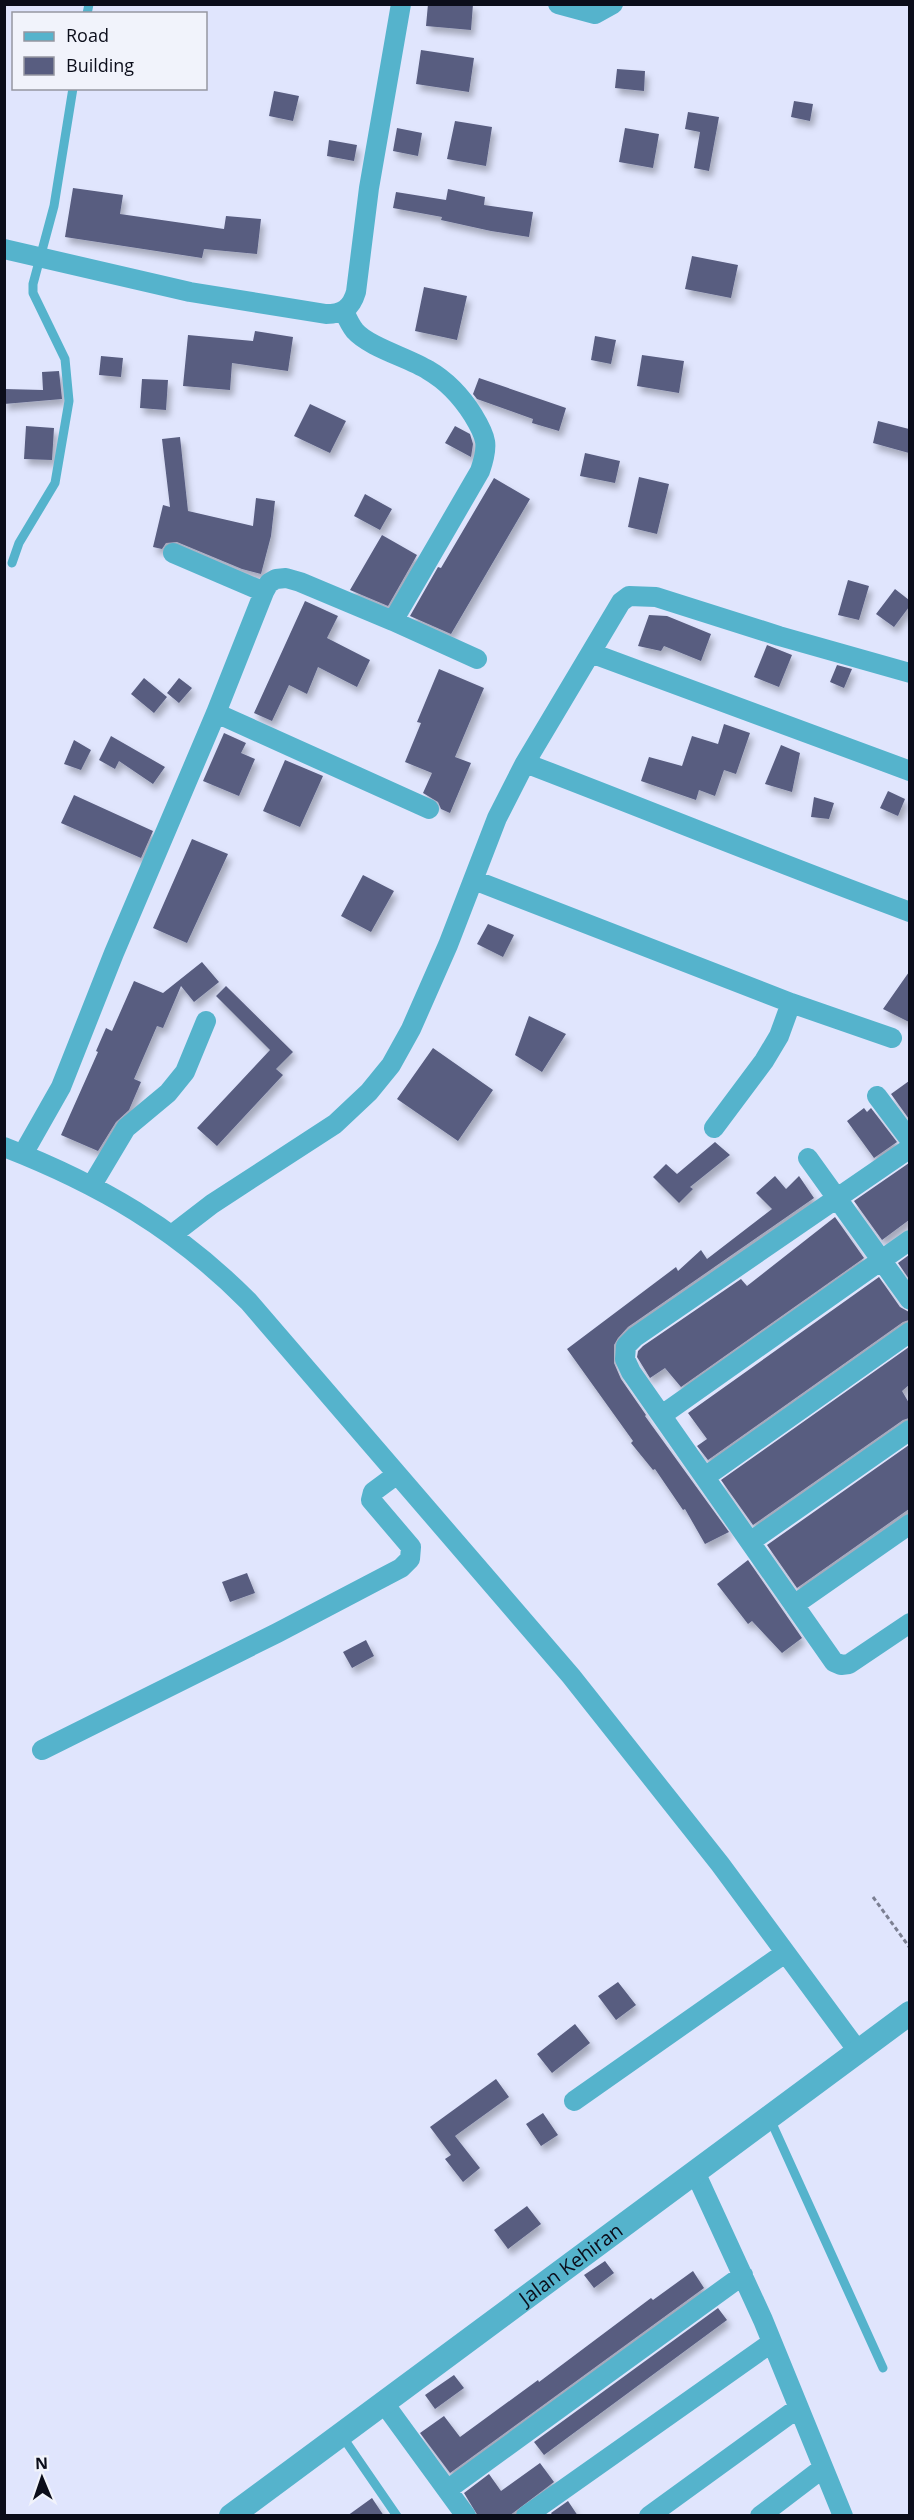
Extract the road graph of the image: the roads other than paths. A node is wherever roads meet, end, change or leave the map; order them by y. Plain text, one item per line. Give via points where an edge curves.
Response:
1 (401, 4) edge
2 (558, 4) edge
3 (613, 4) edge
4 (73, 90) edge
5 (4, 249) edge
6 (40, 257) junction
7 (344, 312) junction
8 (173, 553) dead end
9 (12, 563) dead end
10 (264, 592) junction
11 (393, 621) junction
12 (591, 653) junction
13 (477, 658) dead end
14 (909, 672) edge
15 (216, 713) junction
16 (525, 763) junction
17 (909, 771) edge
18 (429, 809) dead end
19 (474, 879) junction
20 (909, 912) edge
21 (791, 1003) junction
22 (206, 1021) dead end
23 (892, 1038) dead end
24 (877, 1096) dead end
25 (714, 1128) dead end
26 (909, 1140) edge
27 (29, 1144) junction
28 (4, 1147) edge
29 (909, 1148) edge
30 (808, 1158) dead end
31 (99, 1174) junction
32 (838, 1198) junction
33 (172, 1234) junction
34 (909, 1240) edge
35 (881, 1260) junction
36 (909, 1300) edge
37 (909, 1332) edge
38 (662, 1415) junction
39 (909, 1430) edge
40 (396, 1475) junction
41 (705, 1477) junction
42 (909, 1524) edge
43 (750, 1542) junction
44 (794, 1605) junction
45 (909, 1623) edge
46 (42, 1750) dead end
47 (785, 1953) junction
48 (909, 2013) edge
49 (858, 2051) junction
50 (574, 2101) dead end
51 (769, 2117) junction
52 (695, 2172) junction
53 (743, 2275) junction
54 (771, 2343) junction
55 (883, 2368) dead end
56 (383, 2402) junction
57 (798, 2408) junction
58 (340, 2434) junction
59 (823, 2468) junction
60 (447, 2490) junction
61 (231, 2516) edge
62 (397, 2516) edge
63 (466, 2516) edge
64 (526, 2516) edge
65 (649, 2516) edge
66 (760, 2516) edge
67 (843, 2516) edge

1 - 7 street via 369,188 356,292
2 - 3 street via 595,14
4 - 6 lane via 54,206
5 - 6 street
6 - 7 street via 190,292 326,314
6 - 9 lane via 33,293 65,359 69,401 55,483 19,543
7 - 11 street via 357,333 448,384 465,403 486,443 480,471
8 - 10 street
10 - 11 street via 269,583 286,578
10 - 15 street
11 - 13 street
12 - 14 street via 621,602 629,596 643,595
12 - 16 street
12 - 17 street
15 - 18 street
15 - 27 street via 61,1087
16 - 19 street via 497,818
16 - 20 street
19 - 21 street
19 - 33 street via 411,1029 391,1065 369,1092 335,1124
21 - 23 street
21 - 25 street via 769,1053
22 - 31 street via 185,1072 168,1093 126,1128
24 - 26 street
27 - 28 street
27 - 31 street
29 - 32 street
30 - 32 street
31 - 33 street via 128,1205
32 - 35 street
32 - 38 street via 626,1346 625,1359
33 - 40 street via 249,1302
34 - 35 street
35 - 36 street
35 - 38 street
37 - 41 street
38 - 41 street
39 - 43 street
40 - 46 street via 373,1492 371,1500 411,1547 410,1559 401,1568
40 - 47 street via 571,1676 686,1819
41 - 43 street
42 - 44 street
43 - 44 street
44 - 45 street via 834,1662 841,1665 868,1653
47 - 49 street
47 - 50 street
48 - 49 street, Jalan Kehiran
49 - 51 street, Jalan Kehiran
51 - 52 street, Jalan Kehiran
51 - 55 lane
52 - 53 street
52 - 56 street, Jalan Kehiran
53 - 54 street
53 - 60 street
54 - 57 street
54 - 64 street
56 - 58 street, Jalan Kehiran
56 - 60 street
57 - 59 street
57 - 65 street
58 - 61 street, Jalan Kehiran
58 - 62 lane
59 - 66 street
59 - 67 street
60 - 63 street

